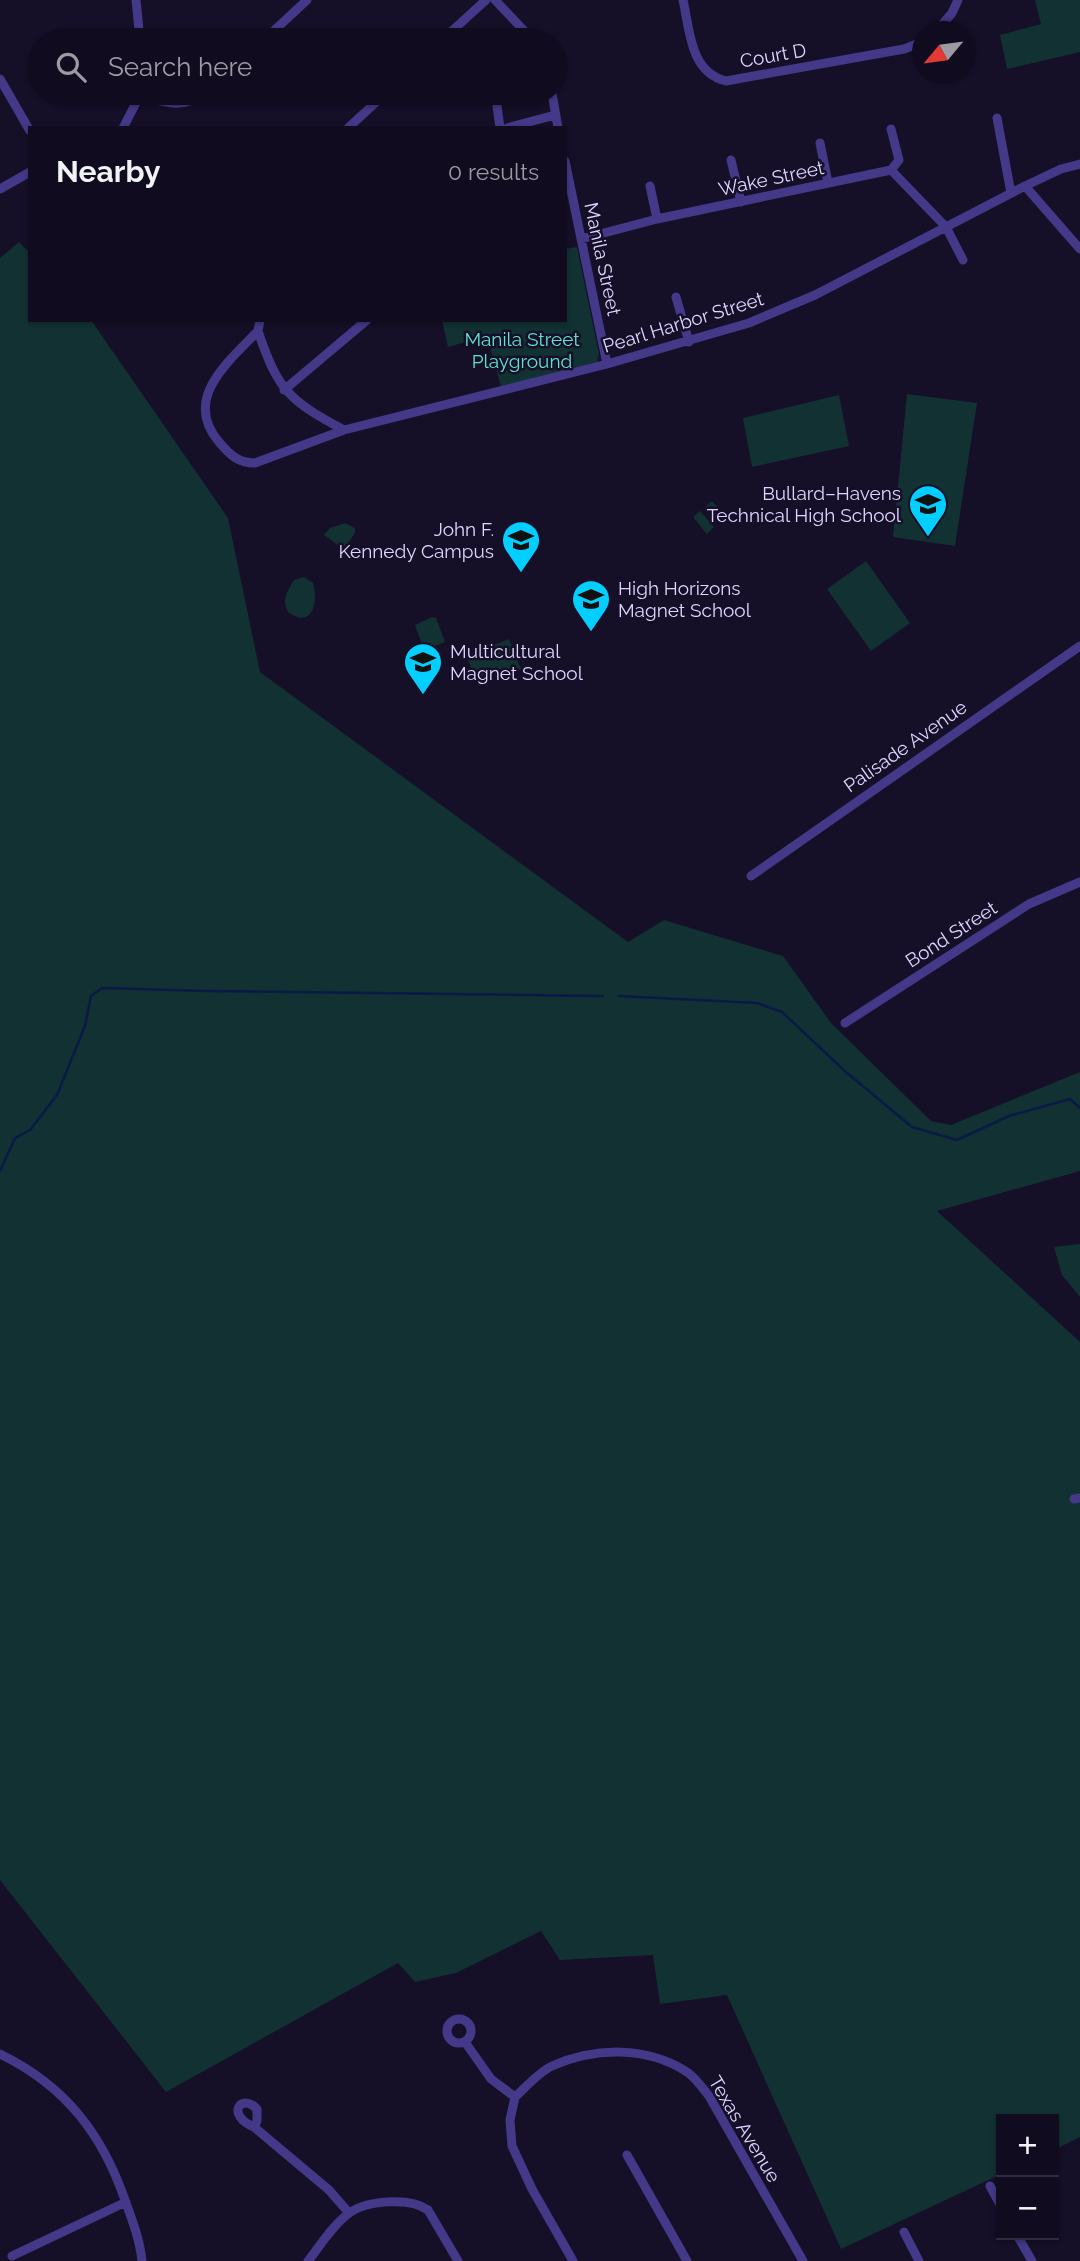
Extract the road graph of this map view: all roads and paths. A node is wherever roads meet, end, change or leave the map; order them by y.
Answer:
1 (136, 0) edge
2 (307, 0) edge
3 (486, 0) edge
4 (495, 0) edge
5 (683, 0) edge
6 (958, 0) edge
7 (945, 21) edge
8 (139, 28) edge
9 (277, 28) edge
10 (455, 28) edge
11 (522, 28) edge
12 (912, 46) edge
13 (0, 79) edge
14 (135, 105) edge
15 (373, 105) edge
16 (554, 105) edge
17 (497, 106) dead end
18 (555, 115) junction
19 (996, 118) dead end
20 (124, 126) edge
21 (350, 126) edge
22 (500, 126) edge
23 (514, 126) edge
24 (558, 126) edge
25 (28, 128) edge
26 (891, 129) dead end
27 (820, 143) dead end
28 (731, 160) dead end
29 (1080, 164) edge
30 (891, 170) junction
31 (28, 173) edge
32 (828, 183) junction
33 (650, 186) dead end
34 (1025, 186) junction
35 (0, 188) edge
36 (568, 188) edge
37 (1011, 193) junction
38 (741, 202) junction
39 (657, 219) junction
40 (946, 227) junction
41 (581, 239) junction
42 (1080, 249) edge
43 (963, 260) dead end
44 (676, 297) dead end
45 (260, 322) edge
46 (365, 322) edge
47 (258, 331) junction
48 (689, 342) junction
49 (607, 364) junction
50 (284, 390) junction
51 (344, 430) junction
52 (1080, 646) edge
53 (751, 876) dead end
54 (1080, 882) edge
55 (845, 1023) dead end
56 (465, 2042) dead end
57 (0, 2054) edge
58 (515, 2096) junction
59 (254, 2127) dead end
60 (627, 2155) dead end
61 (990, 2186) dead end
62 (996, 2197) edge
63 (126, 2202) junction
64 (349, 2213) junction
65 (904, 2232) dead end
66 (1020, 2240) edge
67 (12, 2256) dead end
68 (142, 2261) edge
69 (308, 2261) edge
70 (458, 2261) edge
71 (573, 2261) edge
72 (687, 2261) edge
73 (803, 2261) edge
74 (919, 2261) edge
75 (1032, 2261) edge

1 - 8 street
2 - 9 street
3 - 10 street
4 - 11 street
5 - 12 street, Court D
6 - 7 street
13 - 25 street
14 - 20 street
15 - 21 street
16 - 18 street
17 - 22 street
18 - 23 street
18 - 24 street
19 - 37 street
26 - 30 street
27 - 32 street
28 - 38 street
29 - 34 street, Pearl Harbor Street
30 - 32 street, Wake Street
30 - 40 street
31 - 35 street
32 - 38 street, Wake Street
33 - 39 street
34 - 37 street, Pearl Harbor Street
34 - 42 street
36 - 41 street, Manila Street
37 - 40 street, Pearl Harbor Street
38 - 39 street, Wake Street
39 - 41 street, Wake Street
40 - 43 street
40 - 48 street, Pearl Harbor Street
41 - 49 street, Manila Street
44 - 48 street
45 - 47 street
46 - 50 street
47 - 50 street
47 - 51 street, Pearl Harbor Street
48 - 49 street, Pearl Harbor Street
49 - 51 street, Pearl Harbor Street
50 - 51 street
52 - 53 street, Palisade Avenue
54 - 55 street, Bond Street
56 - 58 street
57 - 63 street
58 - 71 street
58 - 73 street, Texas Avenue
59 - 64 street
60 - 72 street
61 - 62 street
63 - 67 street
63 - 68 street
64 - 69 street
64 - 70 street
65 - 74 street
66 - 75 street

